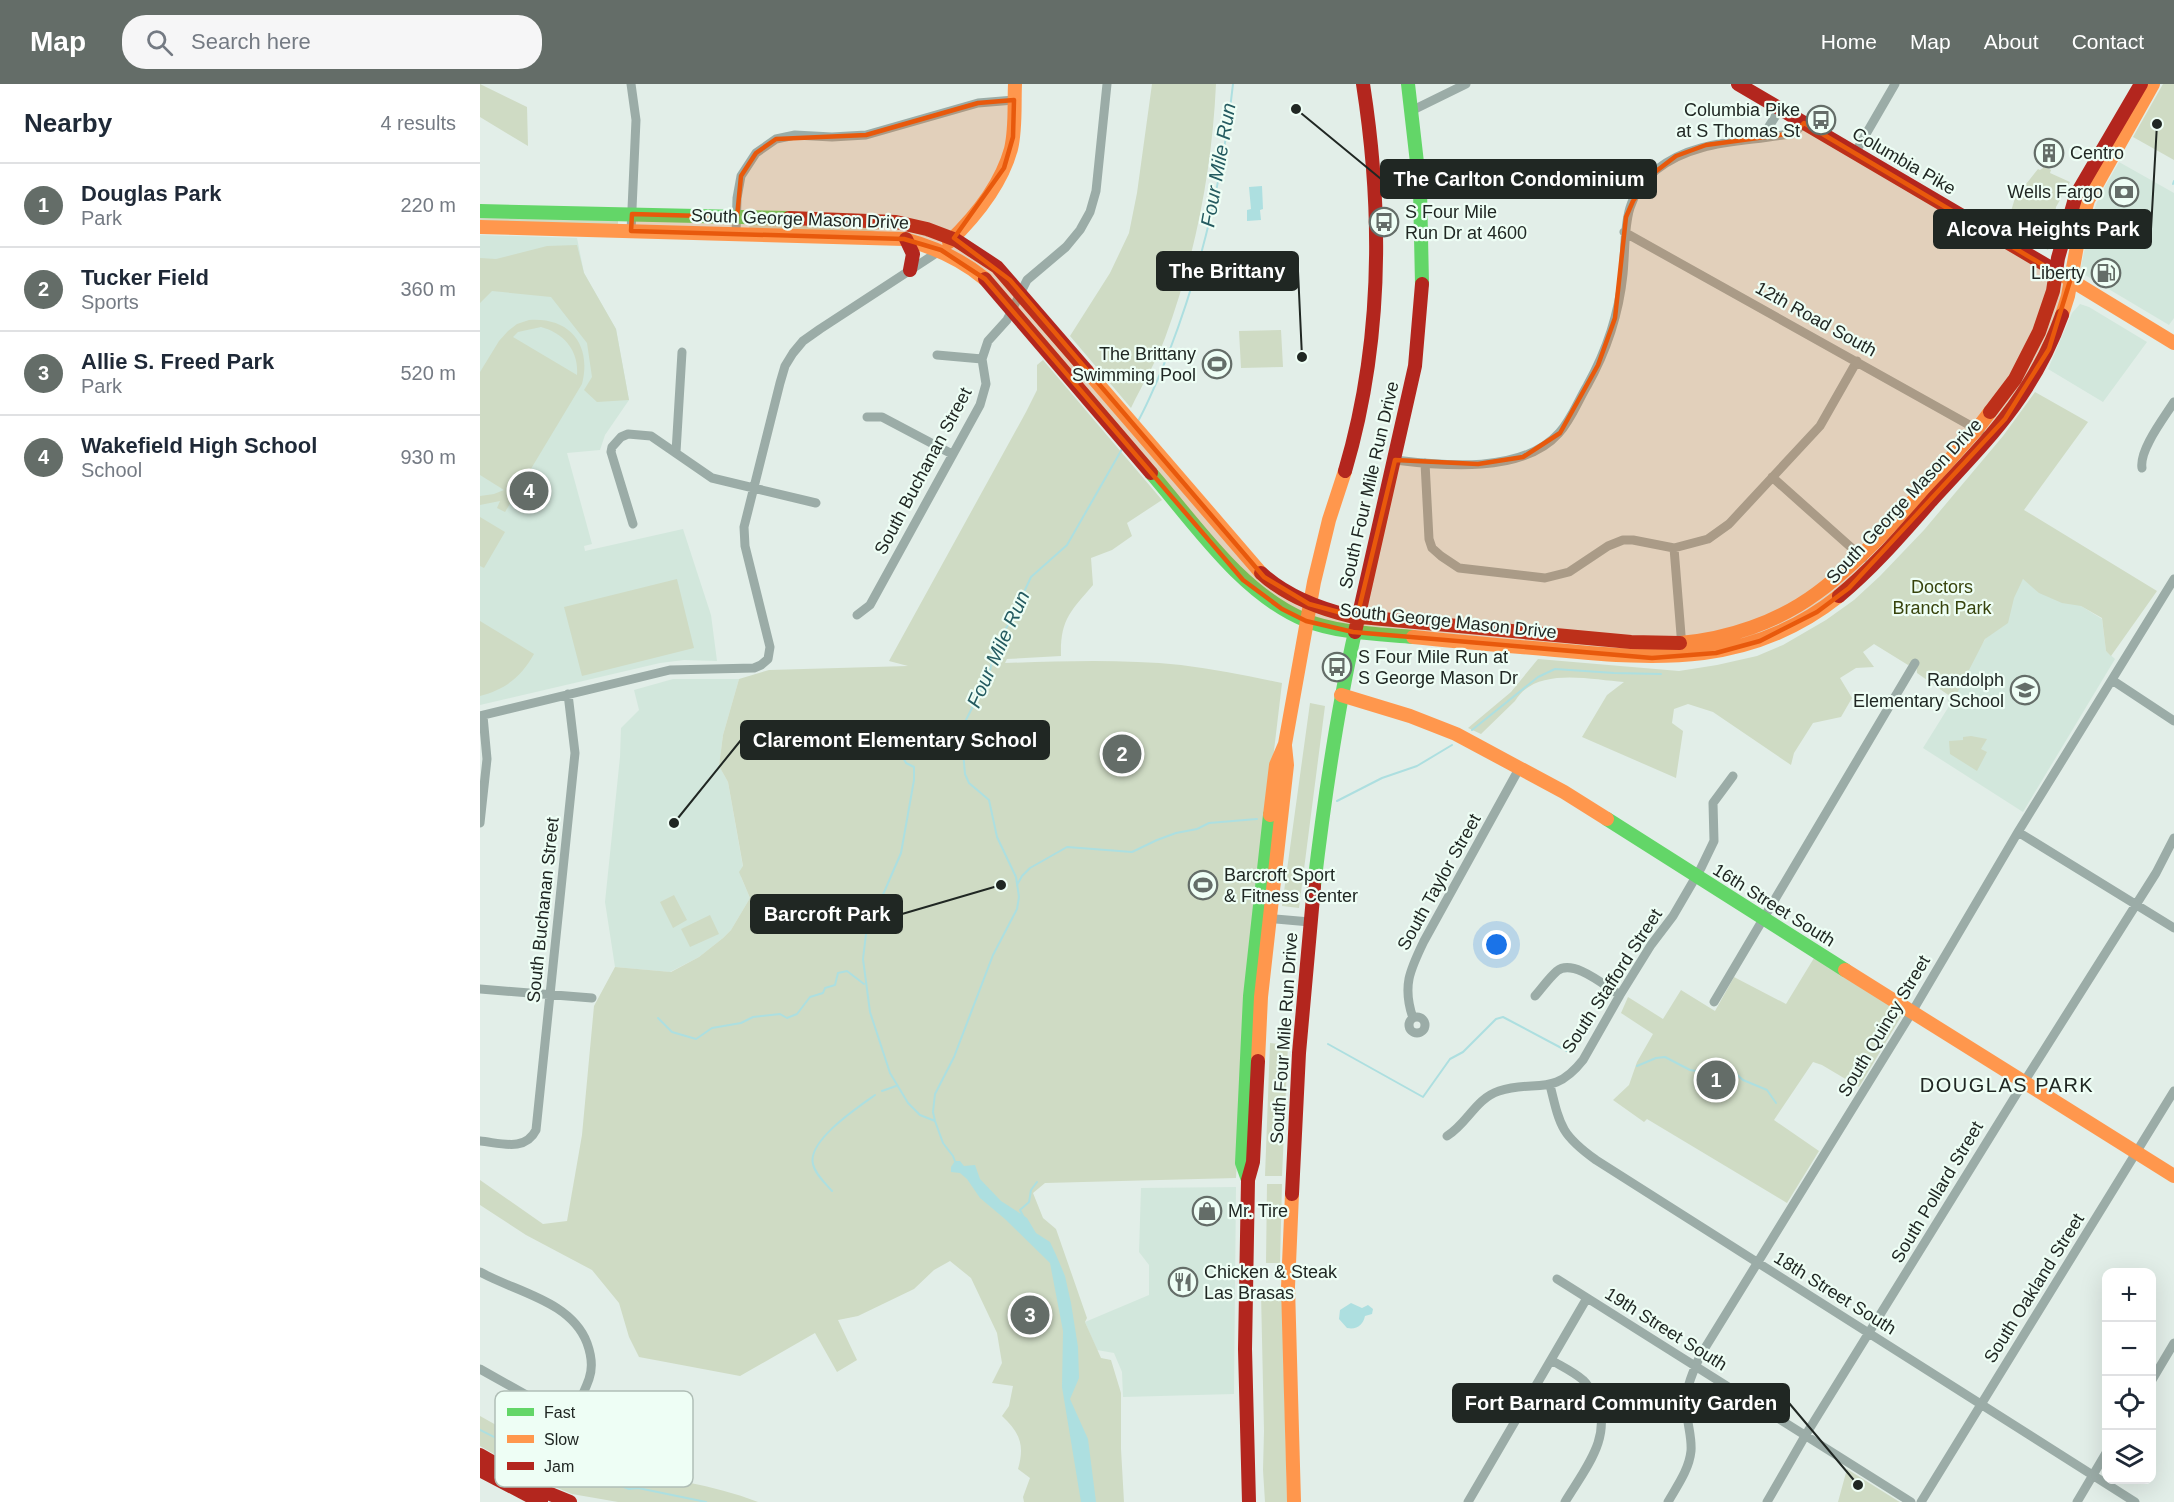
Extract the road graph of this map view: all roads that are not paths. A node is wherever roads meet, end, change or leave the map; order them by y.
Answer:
1 (631, 84) edge
2 (1015, 84) edge
3 (1107, 84) edge
4 (1356, 84) edge
5 (1363, 84) edge
6 (1408, 84) edge
7 (1466, 84) edge
8 (1738, 84) edge
9 (1895, 84) edge
10 (2141, 84) edge
11 (2152, 84) edge
12 (1014, 100) junction
13 (1780, 109) junction
14 (1413, 110) junction
15 (1804, 123) junction
16 (1753, 138) junction
17 (1856, 153) junction
18 (480, 211) edge
19 (632, 214) junction
20 (737, 217) junction
21 (480, 227) edge
22 (631, 231) junction
23 (1624, 232) junction
24 (736, 234) junction
25 (954, 238) junction
26 (906, 240) junction
27 (941, 250) junction
28 (910, 270) junction
29 (2056, 271) junction
30 (2070, 281) junction
31 (1020, 292) junction
32 (1012, 308) junction
33 (2172, 339) edge
34 (682, 352) dead end
35 (937, 355) dead end
36 (982, 359) junction
37 (1857, 362) junction
38 (2174, 402) edge
39 (867, 417) dead end
40 (1977, 429) junction
41 (1990, 437) junction
42 (676, 452) junction
43 (952, 454) junction
44 (1395, 460) junction
45 (1425, 464) junction
46 (2142, 468) dead end
47 (1772, 477) junction
48 (753, 487) junction
49 (816, 503) dead end
50 (1330, 519) junction
51 (633, 524) dead end
52 (1674, 548) junction
53 (1861, 556) junction
54 (1871, 567) junction
55 (2174, 579) edge
56 (2170, 596) edge
57 (1310, 604) junction
58 (857, 615) dead end
59 (1357, 617) junction
60 (1306, 621) junction
61 (1353, 632) junction
62 (1535, 633) junction
63 (1682, 643) junction
64 (1533, 648) junction
65 (1684, 657) junction
66 (1915, 663) dead end
67 (2112, 680) junction
68 (568, 694) junction
69 (1341, 694) junction
70 (481, 716) edge
71 (2174, 720) edge
72 (1520, 767) junction
73 (1733, 776) dead end
74 (480, 823) edge
75 (2018, 832) junction
76 (2174, 838) edge
77 (1696, 877) junction
78 (2137, 904) junction
79 (1263, 918) junction
80 (1764, 918) junction
81 (1310, 922) junction
82 (2174, 928) edge
83 (480, 989) edge
84 (550, 995) junction
85 (1620, 995) junction
86 (1535, 996) dead end
87 (592, 998) dead end
88 (1714, 1002) dead end
89 (1912, 1012) junction
90 (1413, 1018) dead end
91 (2024, 1082) junction
92 (1550, 1085) junction
93 (2174, 1091) edge
94 (1447, 1136) dead end
95 (480, 1141) edge
96 (2137, 1153) junction
97 (2174, 1176) edge
98 (1758, 1264) junction
99 (480, 1272) edge
100 (1557, 1279) dead end
101 (1587, 1298) junction
102 (1869, 1335) junction
103 (2174, 1343) edge
104 (1551, 1360) junction
105 (1695, 1366) junction
106 (480, 1369) edge
107 (2153, 1376) edge
108 (519, 1391) edge
109 (583, 1391) edge
110 (1982, 1405) junction
111 (1806, 1436) junction
112 (480, 1455) edge
113 (2102, 1460) edge
114 (495, 1464) edge
115 (480, 1470) edge
116 (2093, 1475) junction
117 (495, 1478) edge
118 (512, 1487) edge
119 (536, 1487) edge
120 (541, 1502) edge
121 (570, 1502) edge
122 (1249, 1502) edge
123 (1294, 1502) edge
124 (1468, 1502) edge
125 (1565, 1502) edge
126 (1668, 1502) edge
127 (1767, 1502) edge
128 (1911, 1502) edge
129 (1921, 1502) edge
130 (2077, 1502) edge
131 (2135, 1502) edge

1 - 19 street
2 - 12 main road
3 - 31 street
4 - 50 main road, South Four Mile Run Drive
5 - 50 main road, South Four Mile Run Drive
6 - 14 main road, South Four Mile Run Drive
7 - 14 street
8 - 13 main road, Columbia Pike
9 - 17 street
10 - 29 main road, South George Mason Drive
11 - 30 main road, South George Mason Drive
12 - 20 street
12 - 25 main road
13 - 15 main road, Columbia Pike
13 - 16 street
14 - 44 main road, South Four Mile Run Drive
15 - 16 street
15 - 17 main road, Columbia Pike
16 - 23 street
17 - 29 main road, Columbia Pike
18 - 19 main road, South George Mason Drive
19 - 20 main road, South George Mason Drive
19 - 22 street
20 - 24 street
20 - 25 main road, South George Mason Drive
21 - 22 main road, South George Mason Drive
22 - 24 main road, South George Mason Drive
23 - 37 street, 12th Road South
23 - 45 street
24 - 26 main road, South George Mason Drive
25 - 27 main road
25 - 31 main road, South George Mason Drive
26 - 27 main road, South George Mason Drive
26 - 28 main road
27 - 28 street
27 - 32 main road, South George Mason Drive
28 - 48 street
29 - 30 main road, Columbia Pike
29 - 40 main road, South George Mason Drive
30 - 33 main road, Columbia Pike
30 - 41 main road, South George Mason Drive
31 - 32 street
31 - 57 main road, South George Mason Drive
32 - 36 street
32 - 60 main road, South George Mason Drive
34 - 42 street
35 - 36 street
36 - 43 street, South Buchanan Street
37 - 40 street, 12th Road South
37 - 47 street
38 - 46 street
39 - 43 street
40 - 41 street, 12th Road South
40 - 53 main road, South George Mason Drive
41 - 54 main road, South George Mason Drive
42 - 48 street
42 - 51 street
43 - 58 street, South Buchanan Street
44 - 45 street
44 - 59 main road, South Four Mile Run Drive
45 - 52 street
47 - 52 street
47 - 53 street
48 - 49 street
48 - 68 street
50 - 57 main road, South Four Mile Run Drive
52 - 63 street
53 - 54 street
53 - 63 main road, South George Mason Drive
54 - 65 main road, South George Mason Drive
55 - 56 street, South Quincy Street
56 - 67 street, South Quincy Street
57 - 59 main road, South George Mason Drive
57 - 60 main road, South Four Mile Run Drive
59 - 61 main road, South Four Mile Run Drive
59 - 62 main road, South George Mason Drive
60 - 61 main road, South George Mason Drive
60 - 79 main road, South Four Mile Run Drive
61 - 64 main road, South George Mason Drive
61 - 69 main road, South Four Mile Run Drive
62 - 63 main road, South George Mason Drive
62 - 64 main road
63 - 65 street
64 - 65 main road, South George Mason Drive
66 - 80 street
67 - 71 street
67 - 75 street, South Quincy Street
68 - 70 street
68 - 84 street, South Buchanan Street
69 - 72 main road, 16th Street South
69 - 81 main road, South Four Mile Run Drive
70 - 74 street
72 - 77 main road, 16th Street South
72 - 90 street, South Taylor Street
73 - 77 street, South Stafford Street
75 - 78 street
75 - 89 street, South Quincy Street
76 - 78 street, South Pollard Street
77 - 80 main road, 16th Street South
77 - 85 street, South Stafford Street
78 - 82 street
78 - 91 street, South Pollard Street
79 - 81 street
79 - 122 main road, South Four Mile Run Drive
80 - 88 street
80 - 89 main road, 16th Street South
81 - 123 main road, South Four Mile Run Drive
83 - 84 street
84 - 87 street
84 - 95 street, South Buchanan Street
85 - 86 street
85 - 92 street, South Stafford Street
89 - 91 main road, 16th Street South
89 - 98 street, South Quincy Street
91 - 96 main road, 16th Street South
91 - 102 street, South Pollard Street
92 - 94 street
92 - 98 street, 18th Street South
93 - 96 street, South Oakland Street
96 - 97 main road, 16th Street South
96 - 110 street, South Oakland Street
98 - 102 street, 18th Street South
98 - 105 street, South Quincy Street
99 - 109 street
100 - 101 street, 19th Street South
101 - 104 street
101 - 105 street, 19th Street South
102 - 110 street, 18th Street South
102 - 111 street, South Pollard Street
103 - 107 street
104 - 124 street
104 - 125 street
105 - 111 street, 19th Street South
105 - 126 street, South Quincy Street
106 - 108 street
110 - 116 street, 18th Street South
110 - 129 street, South Oakland Street
111 - 127 street, South Pollard Street
111 - 128 street, 19th Street South
112 - 114 main road
113 - 116 street
115 - 117 main road
116 - 130 street
116 - 131 street, 18th Street South
118 - 120 main road
119 - 121 main road

